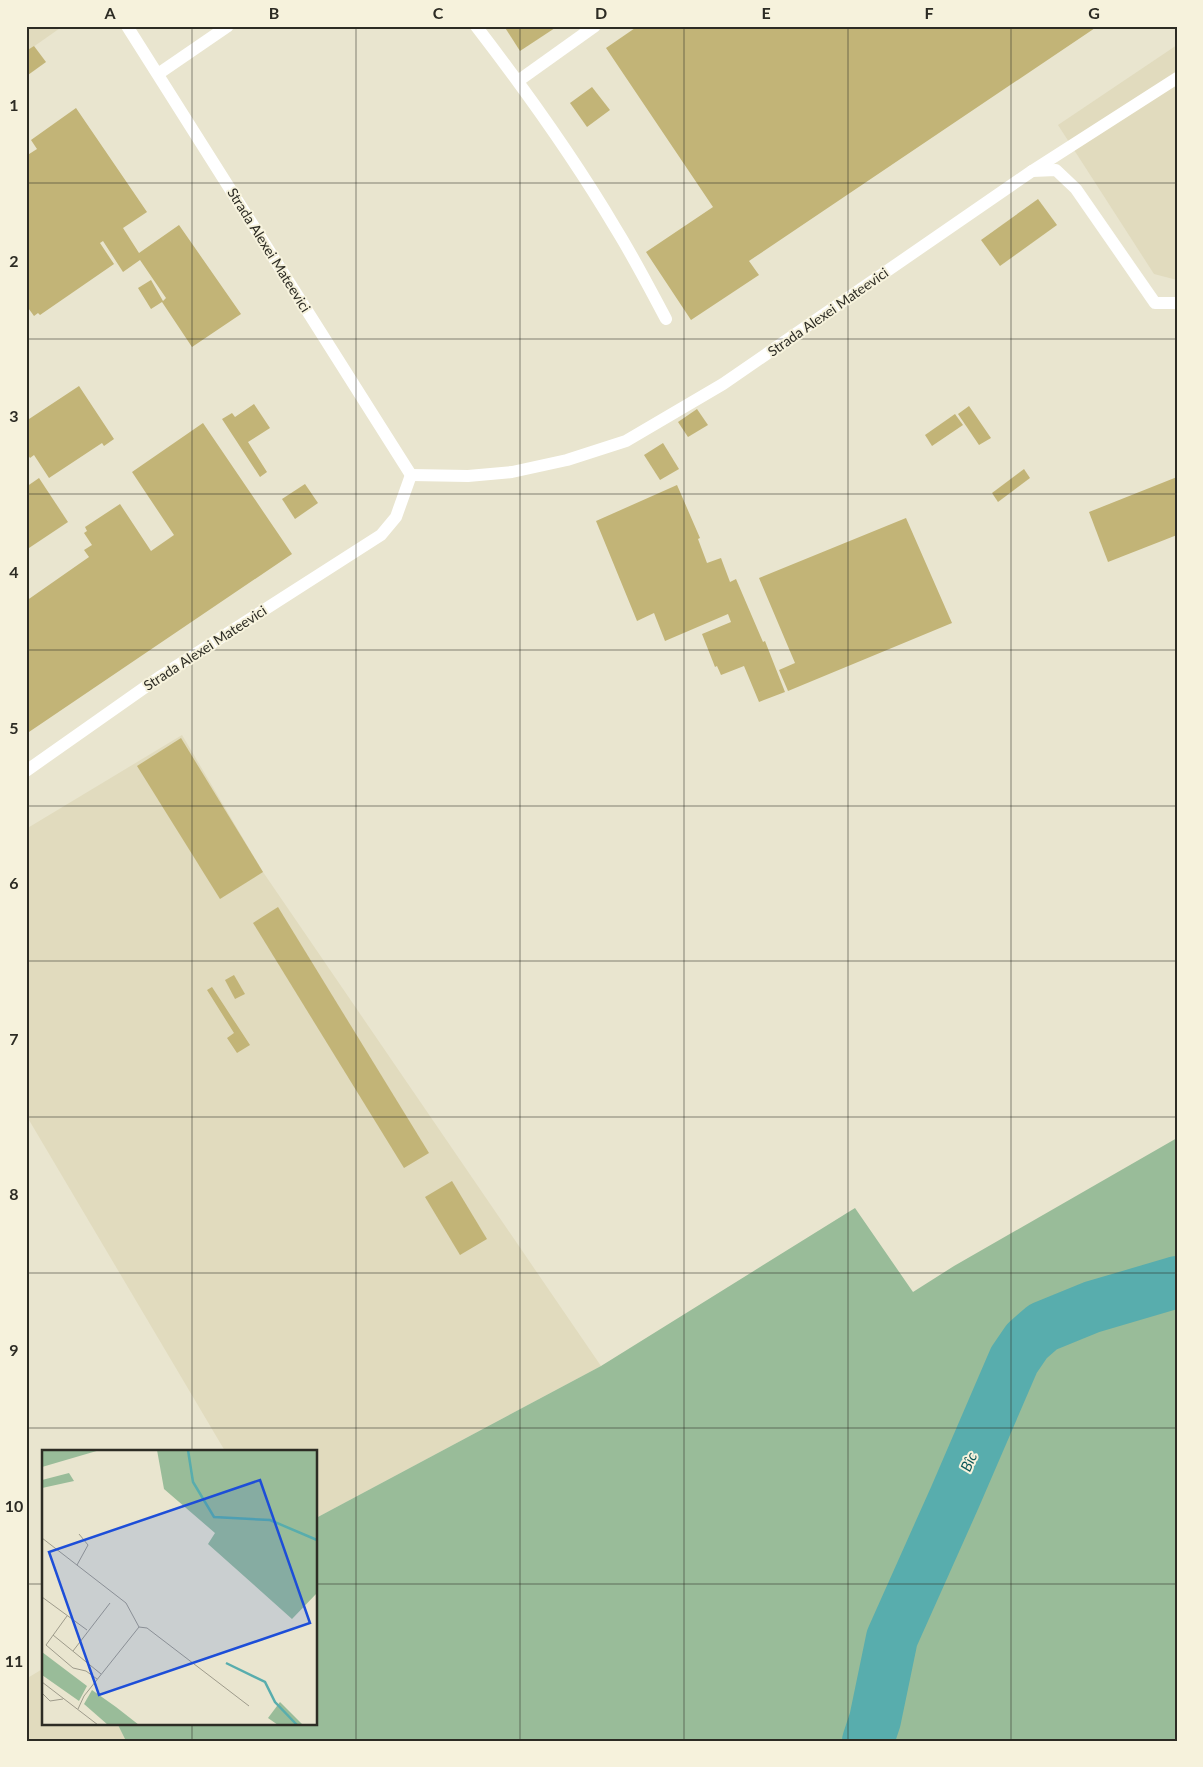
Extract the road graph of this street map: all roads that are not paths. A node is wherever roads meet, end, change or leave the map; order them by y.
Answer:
1 (127, 26) edge
2 (228, 26) edge
3 (476, 26) edge
4 (595, 26) edge
5 (158, 74) junction
6 (1177, 78) edge
7 (518, 81) junction
8 (1032, 171) junction
9 (1177, 303) edge
10 (666, 319) dead end
11 (411, 475) junction
12 (26, 771) edge

1 - 5 lane, Strada Alexei Mateevici
2 - 5 lane
3 - 7 lane
4 - 7 lane
5 - 11 lane, Strada Alexei Mateevici
6 - 8 lane, Strada Alexei Mateevici
7 - 10 lane
8 - 9 lane
8 - 11 lane, Strada Alexei Mateevici
11 - 12 lane, Strada Alexei Mateevici

